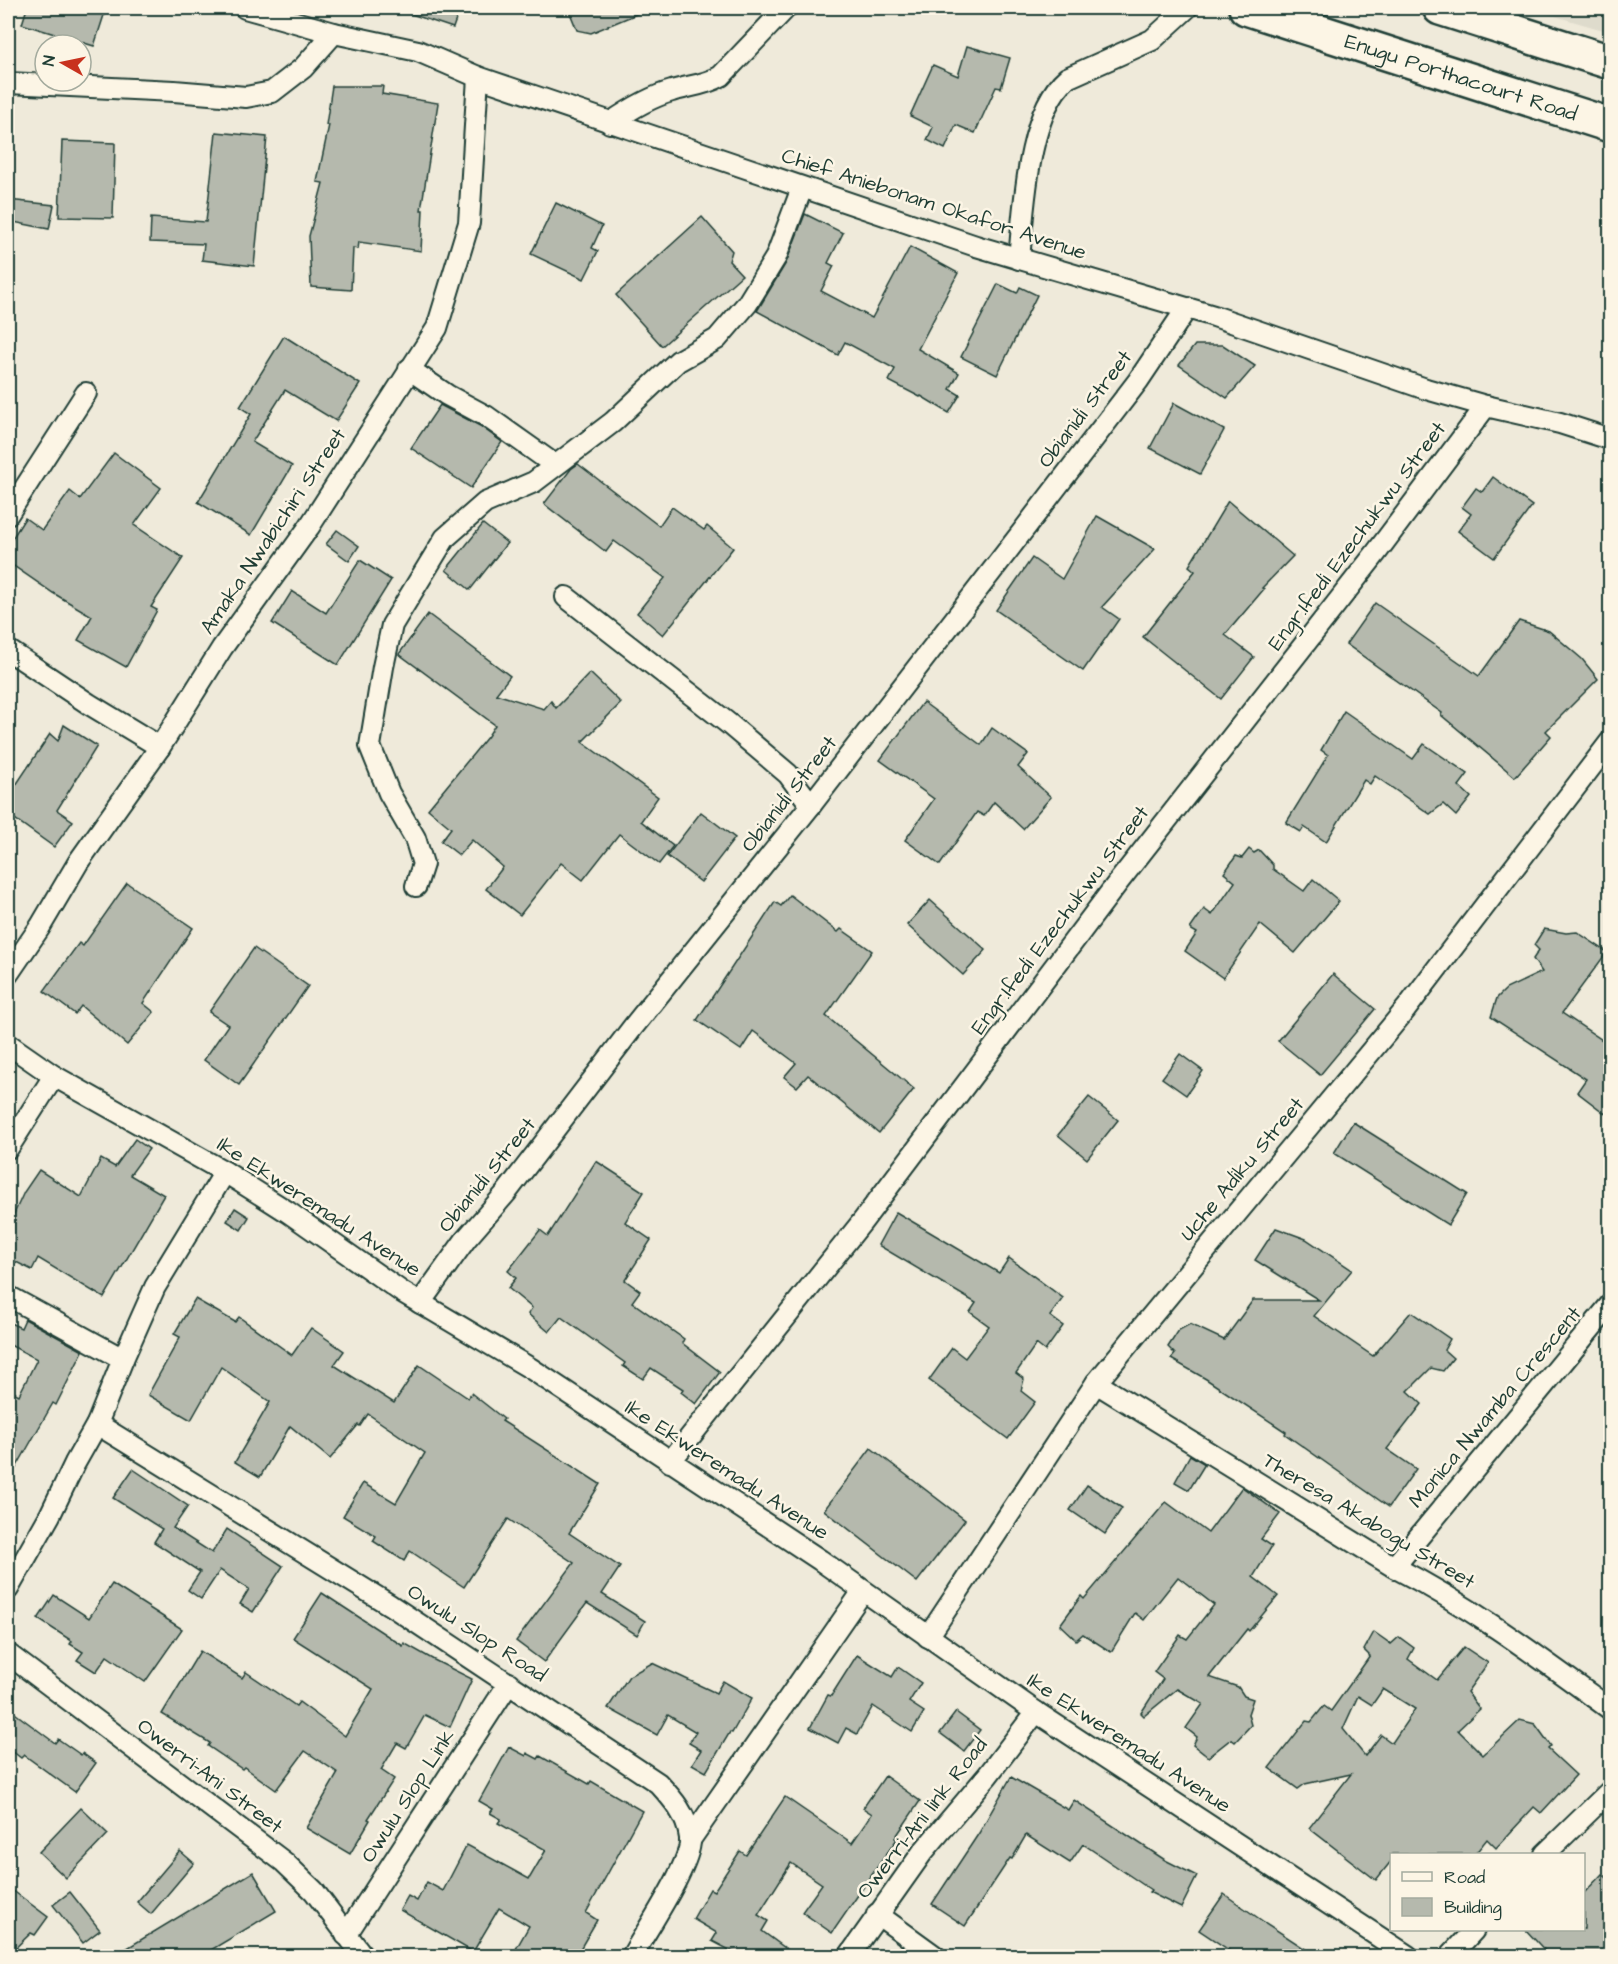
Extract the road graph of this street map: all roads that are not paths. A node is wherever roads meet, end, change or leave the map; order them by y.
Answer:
1 (245, 8) edge
2 (786, 8) edge
3 (1187, 8) edge
4 (1246, 8) edge
5 (1440, 8) edge
6 (334, 33) junction
7 (1611, 62) edge
8 (478, 77) junction
9 (8, 83) edge
10 (610, 123) junction
11 (1611, 125) edge
12 (802, 188) junction
13 (1019, 259) junction
14 (1187, 308) junction
15 (409, 369) junction
16 (86, 393) dead end
17 (1486, 406) junction
18 (1611, 439) edge
19 (555, 465) junction
20 (8, 514) edge
21 (566, 597) dead end
22 (8, 650) edge
23 (1610, 745) edge
24 (160, 747) junction
25 (811, 805) junction
26 (416, 886) dead end
27 (8, 974) edge
28 (8, 1044) edge
29 (54, 1077) junction
30 (8, 1148) edge
31 (225, 1172) junction
32 (8, 1296) edge
33 (420, 1302) junction
34 (1611, 1305) edge
35 (123, 1359) junction
36 (1096, 1383) junction
37 (97, 1424) junction
38 (670, 1462) junction
39 (1394, 1567) junction
40 (8, 1589) edge
41 (863, 1591) junction
42 (928, 1637) junction
43 (8, 1654) edge
44 (509, 1683) junction
45 (1611, 1709) edge
46 (1036, 1712) junction
47 (1611, 1791) edge
48 (690, 1840) junction
49 (1546, 1853) edge
50 (877, 1914) junction
51 (1472, 1931) edge
52 (346, 1935) junction
53 (363, 1956) edge
54 (632, 1956) edge
55 (849, 1956) edge
56 (935, 1956) edge
57 (1408, 1956) edge
58 (1450, 1956) edge

1 - 6 street, Chief Aniebonam Okafor Avenue
2 - 10 street
3 - 13 street
4 - 11 highway, Enugu Porthacourt Road
5 - 7 highway
6 - 8 street, Chief Aniebonam Okafor Avenue
6 - 9 street
8 - 10 street, Chief Aniebonam Okafor Avenue
8 - 15 street, Amaka Nwabichiri Street
10 - 12 street, Chief Aniebonam Okafor Avenue
12 - 13 street, Chief Aniebonam Okafor Avenue
12 - 19 street
13 - 14 street, Chief Aniebonam Okafor Avenue
14 - 17 street, Chief Aniebonam Okafor Avenue
14 - 25 street, Obianidi Street
15 - 19 street
15 - 24 street, Amaka Nwabichiri Street
16 - 20 street
17 - 18 street, Chief Aniebonam Okafor Avenue
17 - 38 street, Engr.Ifedi Ezechukwu Street
19 - 26 street
21 - 25 street
22 - 24 street
23 - 36 street, Uche Adiku Street
24 - 27 street, Amaka Nwabichiri Street
25 - 33 street, Obianidi Street
28 - 29 street, Ike Ekweremadu Avenue
29 - 30 street
29 - 31 street, Ike Ekweremadu Avenue
31 - 33 street, Ike Ekweremadu Avenue
31 - 35 street
32 - 35 street
33 - 38 street, Ike Ekweremadu Avenue
34 - 39 street, Monica Nwamba Crescent
35 - 37 street
36 - 39 street, Theresa Akabogu Street
36 - 42 street, Uche Adiku Street
37 - 40 street
37 - 44 street, Owulu Slop Road
38 - 41 street, Ike Ekweremadu Avenue
39 - 45 street, Theresa Akabogu Street
41 - 42 street, Ike Ekweremadu Avenue
41 - 48 street
42 - 46 street, Ike Ekweremadu Avenue
43 - 52 street, Owerri-Ani Street
44 - 48 street, Owulu Slop Road
44 - 52 street, Owulu Slop Link
46 - 50 street, Owerri-Ani link Road
46 - 57 street, Ike Ekweremadu Avenue
47 - 49 street
48 - 54 street
50 - 55 street, Owerri-Ani link Road
50 - 56 street
51 - 58 street
52 - 53 street, Owerri-Ani Street

